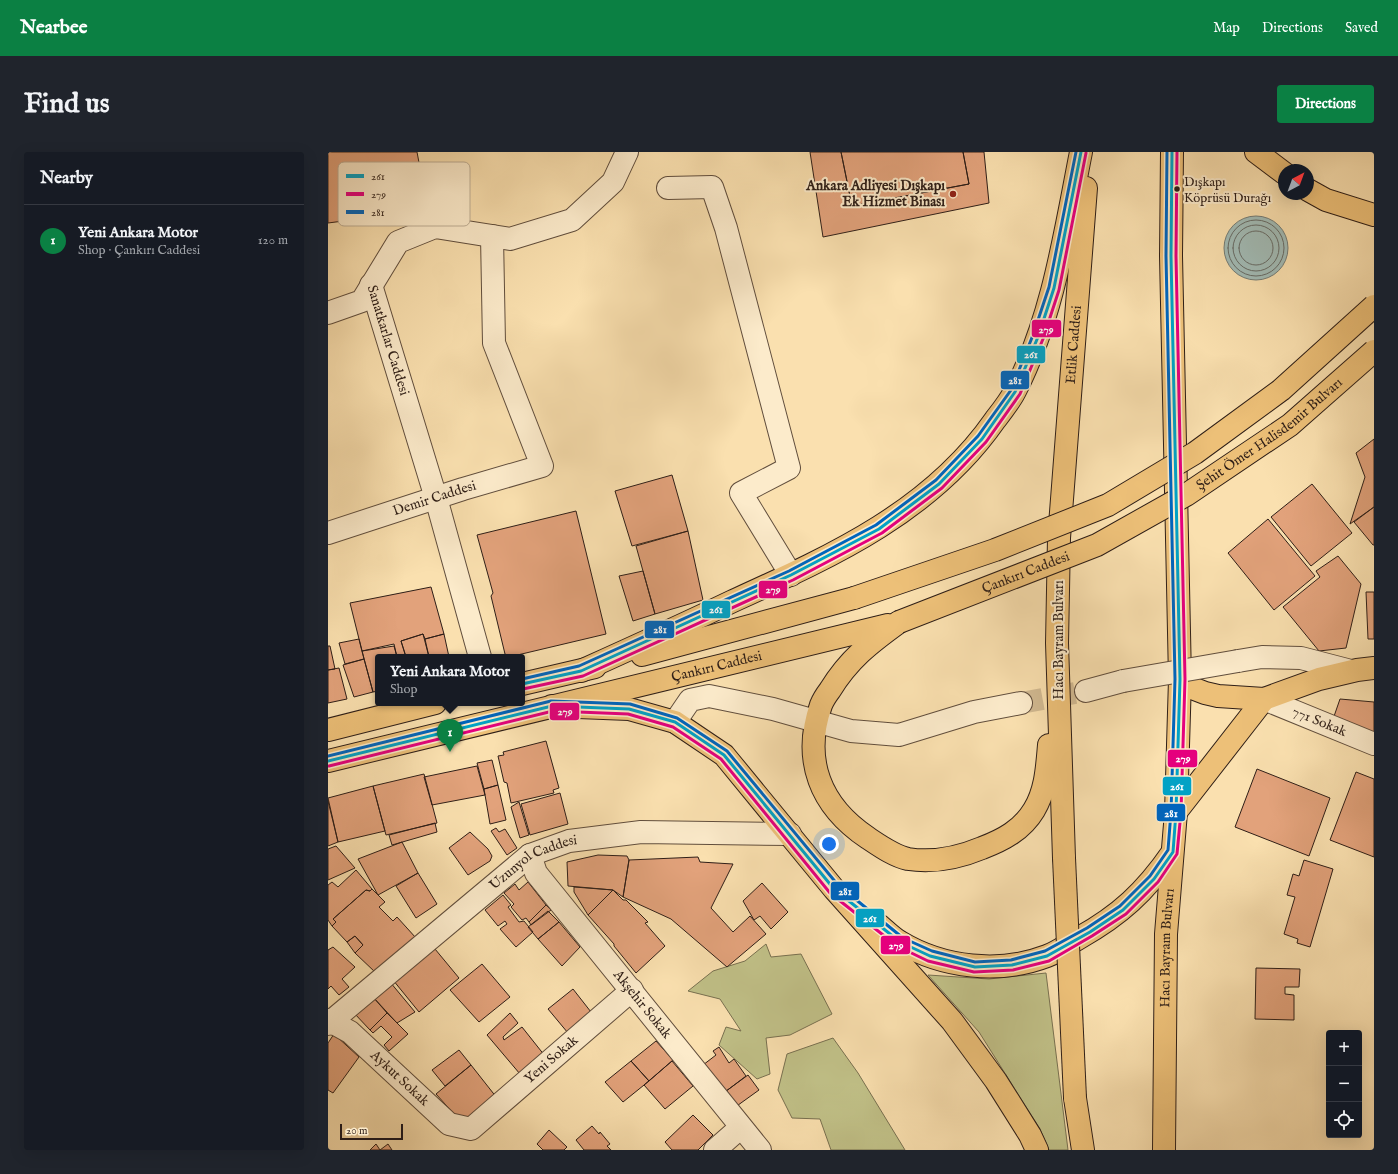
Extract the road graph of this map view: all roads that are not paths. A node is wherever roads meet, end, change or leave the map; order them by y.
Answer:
1 (627, 152) edge
2 (1081, 152) edge
3 (1089, 152) edge
4 (1172, 152) edge
5 (1256, 152) edge
6 (1278, 168) edge
7 (668, 188) dead end
8 (1314, 193) edge
9 (1374, 215) edge
10 (492, 236) junction
11 (371, 285) junction
12 (1374, 306) edge
13 (328, 314) edge
14 (1374, 351) edge
15 (436, 498) junction
16 (328, 533) edge
17 (1059, 538) joint
18 (1097, 545) joint
19 (791, 575) junction
20 (898, 622) junction
21 (1057, 643) junction
22 (479, 654) edge
23 (1374, 668) edge
24 (581, 671) junction
25 (1351, 671) junction
26 (1180, 679) junction
27 (525, 683) edge
28 (1086, 691) tunnel mouth
29 (1264, 699) junction
30 (1022, 703) tunnel mouth
31 (422, 706) edge
32 (552, 706) junction
33 (817, 721) junction
34 (675, 722) junction
35 (328, 730) edge
36 (1374, 744) edge
37 (328, 761) edge
38 (1176, 812) junction
39 (790, 834) junction
40 (1173, 852) junction
41 (530, 855) junction
42 (834, 890) junction
43 (632, 990) junction
44 (329, 1022) edge
45 (740, 1128) junction
46 (471, 1129) joint
47 (715, 1150) edge
48 (760, 1150) edge
49 (1037, 1150) edge
50 (1083, 1150) edge
51 (1164, 1150) edge

1 - 10 street, Sanatkarlar Caddesi
2 - 19 main road
3 - 17 main road, Etlik Caddesi
4 - 26 main road, Hacı Bayram Bulvarı
5 - 6 main road
7 - 19 street
8 - 9 main road
10 - 11 street, Sanatkarlar Caddesi
10 - 15 street, Demir Caddesi
11 - 13 street
11 - 15 street, Sanatkarlar Caddesi
12 - 24 main road, Şehit Ömer Halisdemir Bulvarı, bridge
14 - 18 main road, Şehit Ömer Halisdemir Bulvarı, bridge
15 - 16 street, Demir Caddesi
15 - 22 street, Sanatkarlar Caddesi
17 - 21 main road, Hacı Bayram Bulvarı
18 - 20 main road, Çankırı Caddesi, bridge
19 - 24 main road
20 - 32 main road, Çankırı Caddesi
20 - 33 main road
21 - 33 main road
21 - 50 main road, Hacı Bayram Bulvarı, bridge
23 - 25 main road
24 - 27 main road
25 - 28 street, bridge
25 - 29 main road
26 - 29 main road
26 - 38 main road, Hacı Bayram Bulvarı
29 - 36 street, 771 Sokak
29 - 38 main road
30 - 33 street
31 - 35 main road
32 - 34 main road
32 - 37 main road, Çankırı Caddesi
33 - 34 street
34 - 39 main road
38 - 40 main road, Hacı Bayram Bulvarı
39 - 41 street, Uzunyol Caddesi
39 - 42 main road
40 - 42 main road
40 - 51 main road, Hacı Bayram Bulvarı
41 - 43 street, Akşehir Sokak
41 - 44 street, Uzunyol Caddesi
42 - 49 main road
43 - 45 street, Akşehir Sokak
43 - 46 street, Yeni Sokak
44 - 46 street, Aykut Sokak
45 - 47 street
45 - 48 street, Akşehir Sokak

